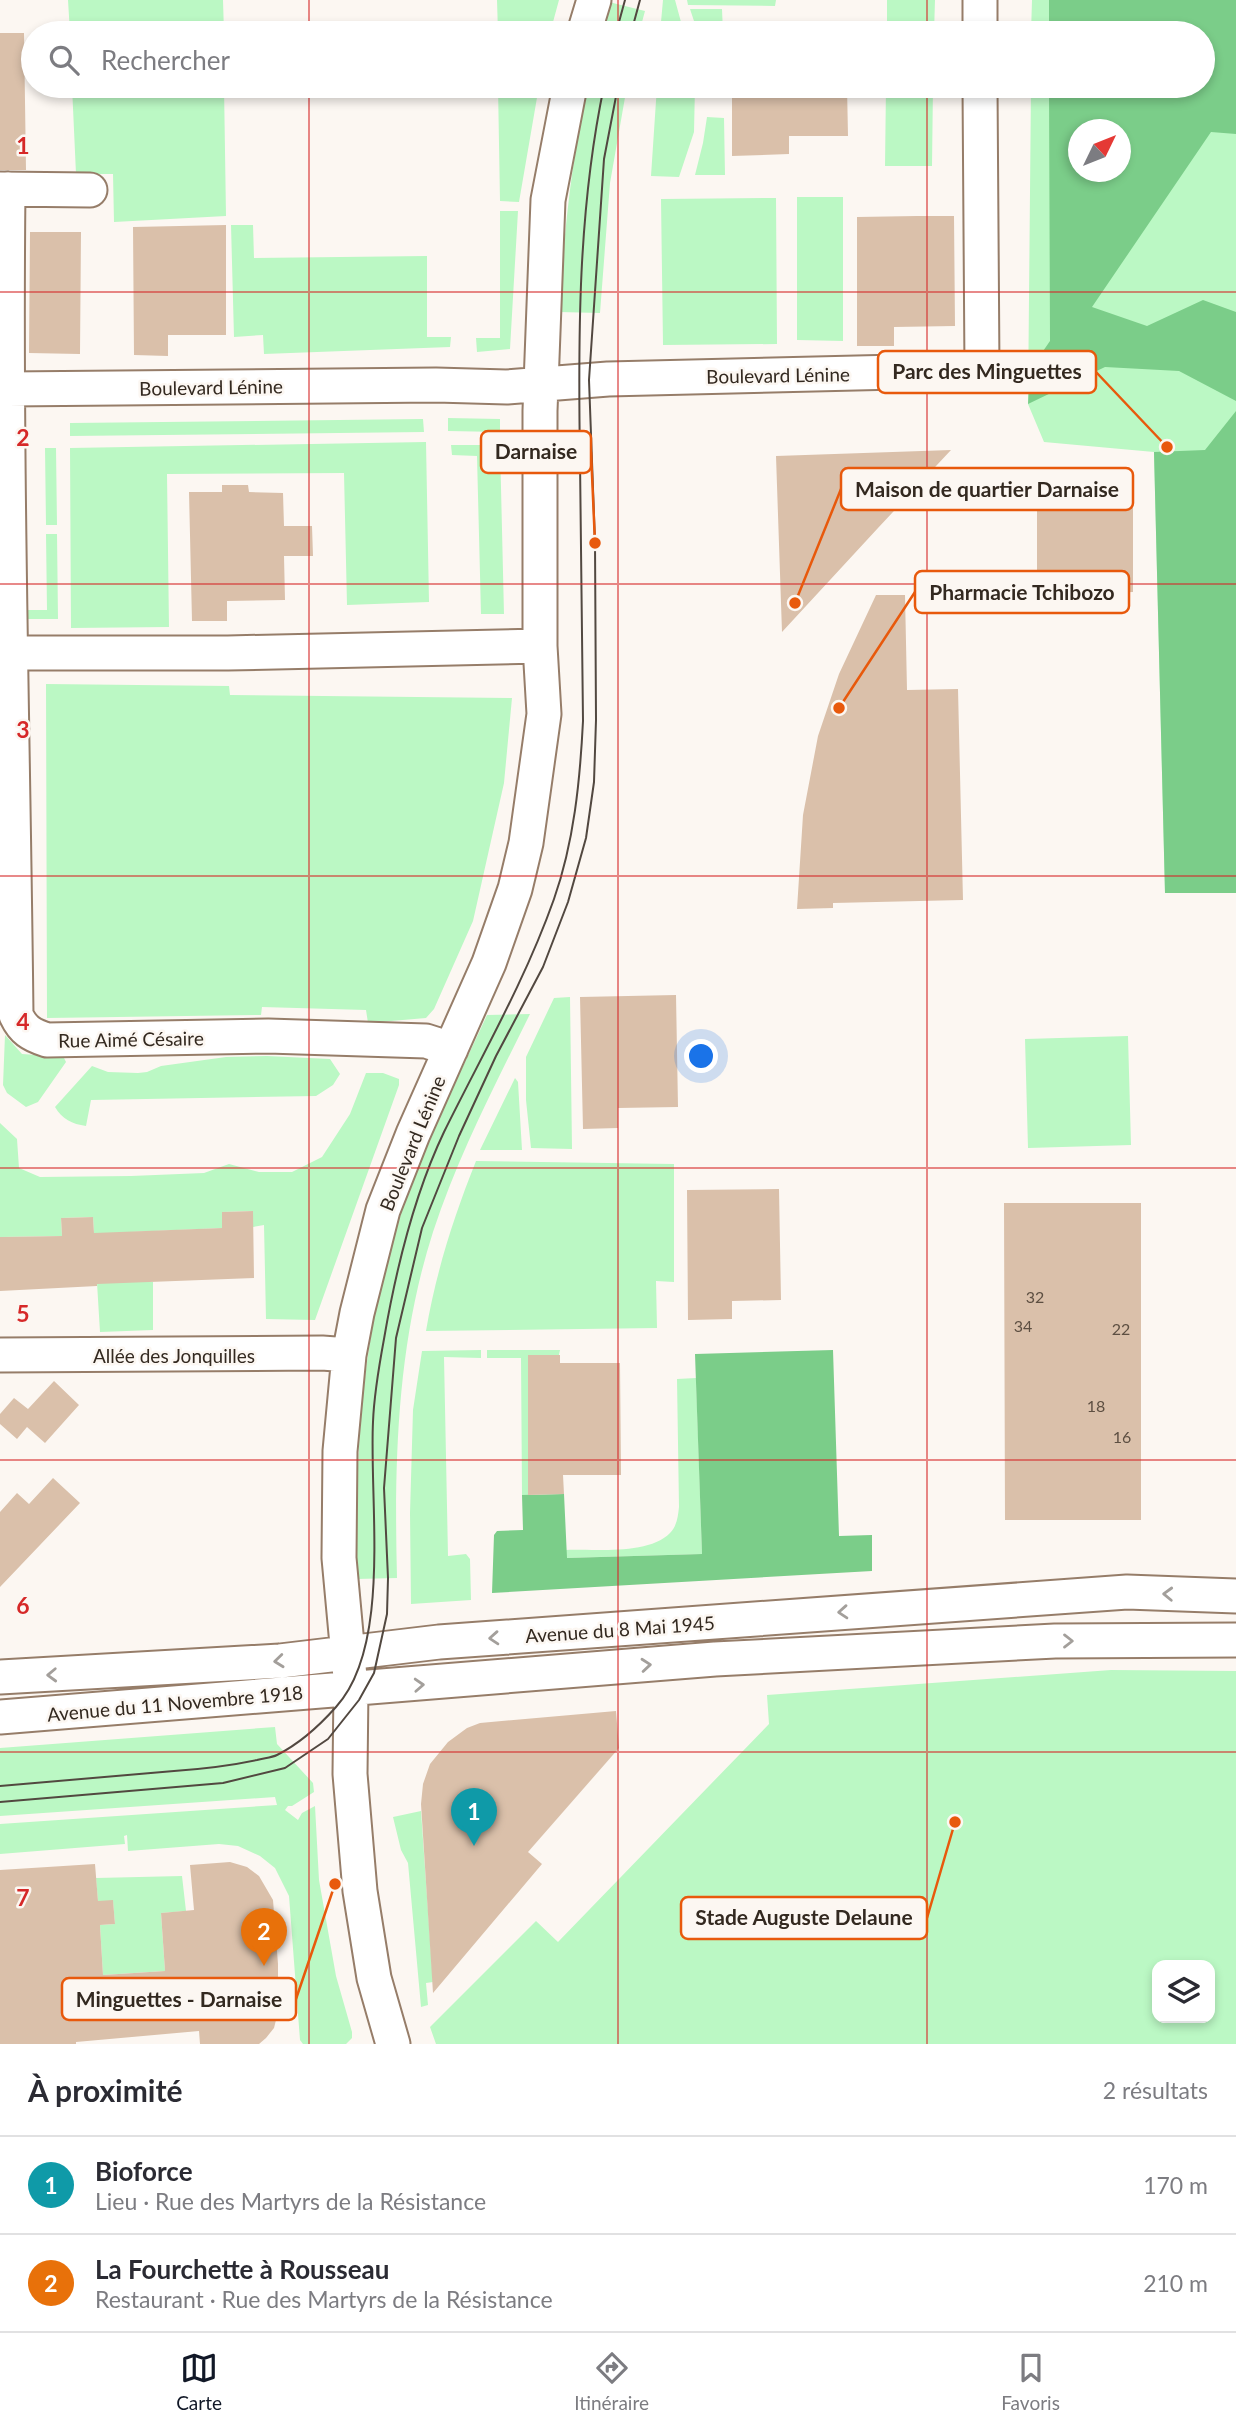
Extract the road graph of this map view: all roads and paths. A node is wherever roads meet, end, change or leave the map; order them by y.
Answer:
1 (594, 0) edge
2 (980, 0) edge
3 (588, 21) edge
4 (980, 21) edge
5 (568, 98) edge
6 (981, 98) edge
7 (4, 189) edge
8 (90, 190) dead end
9 (541, 383) junction
10 (8, 389) junction
11 (540, 646) junction
12 (10, 653) junction
13 (451, 1049) junction
14 (0, 1355) edge
15 (349, 1355) junction
16 (1236, 1596) edge
17 (915, 1615) junction
18 (1236, 1640) edge
19 (1032, 1642) junction
20 (347, 1652) junction
21 (769, 1657) junction
22 (0, 1677) edge
23 (351, 1688) junction
24 (0, 1717) edge
25 (393, 2044) edge

1 - 3 street
2 - 4 street
5 - 9 street, Boulevard Lénine
6 - 9 street, Boulevard Lénine
7 - 8 street, Rue Aimé Césaire
7 - 10 street, Rue Aimé Césaire
9 - 10 street, Boulevard Lénine
9 - 11 street, Boulevard Lénine
10 - 12 street, Rue Aimé Césaire
11 - 12 street
11 - 13 street, Boulevard Lénine
12 - 13 street, Rue Aimé Césaire
13 - 15 street, Boulevard Lénine
14 - 15 street, Allée des Jonquilles
15 - 20 street, Boulevard Lénine
16 -> 17 street, Avenue du 8 Mai 1945
17 - 19 street, Avenue du 8 Mai 1945
17 -> 20 street, Avenue du 8 Mai 1945
17 - 21 street, Avenue du 8 Mai 1945
19 -> 18 street, Avenue du 8 Mai 1945
19 - 21 street, Avenue du 8 Mai 1945
20 -> 22 street, Avenue du 11 Novembre 1918
20 - 23 street, Boulevard Lénine
23 -> 21 street, Avenue du 8 Mai 1945
23 - 24 street, Avenue du 11 Novembre 1918
23 - 25 street, Boulevard Lénine

